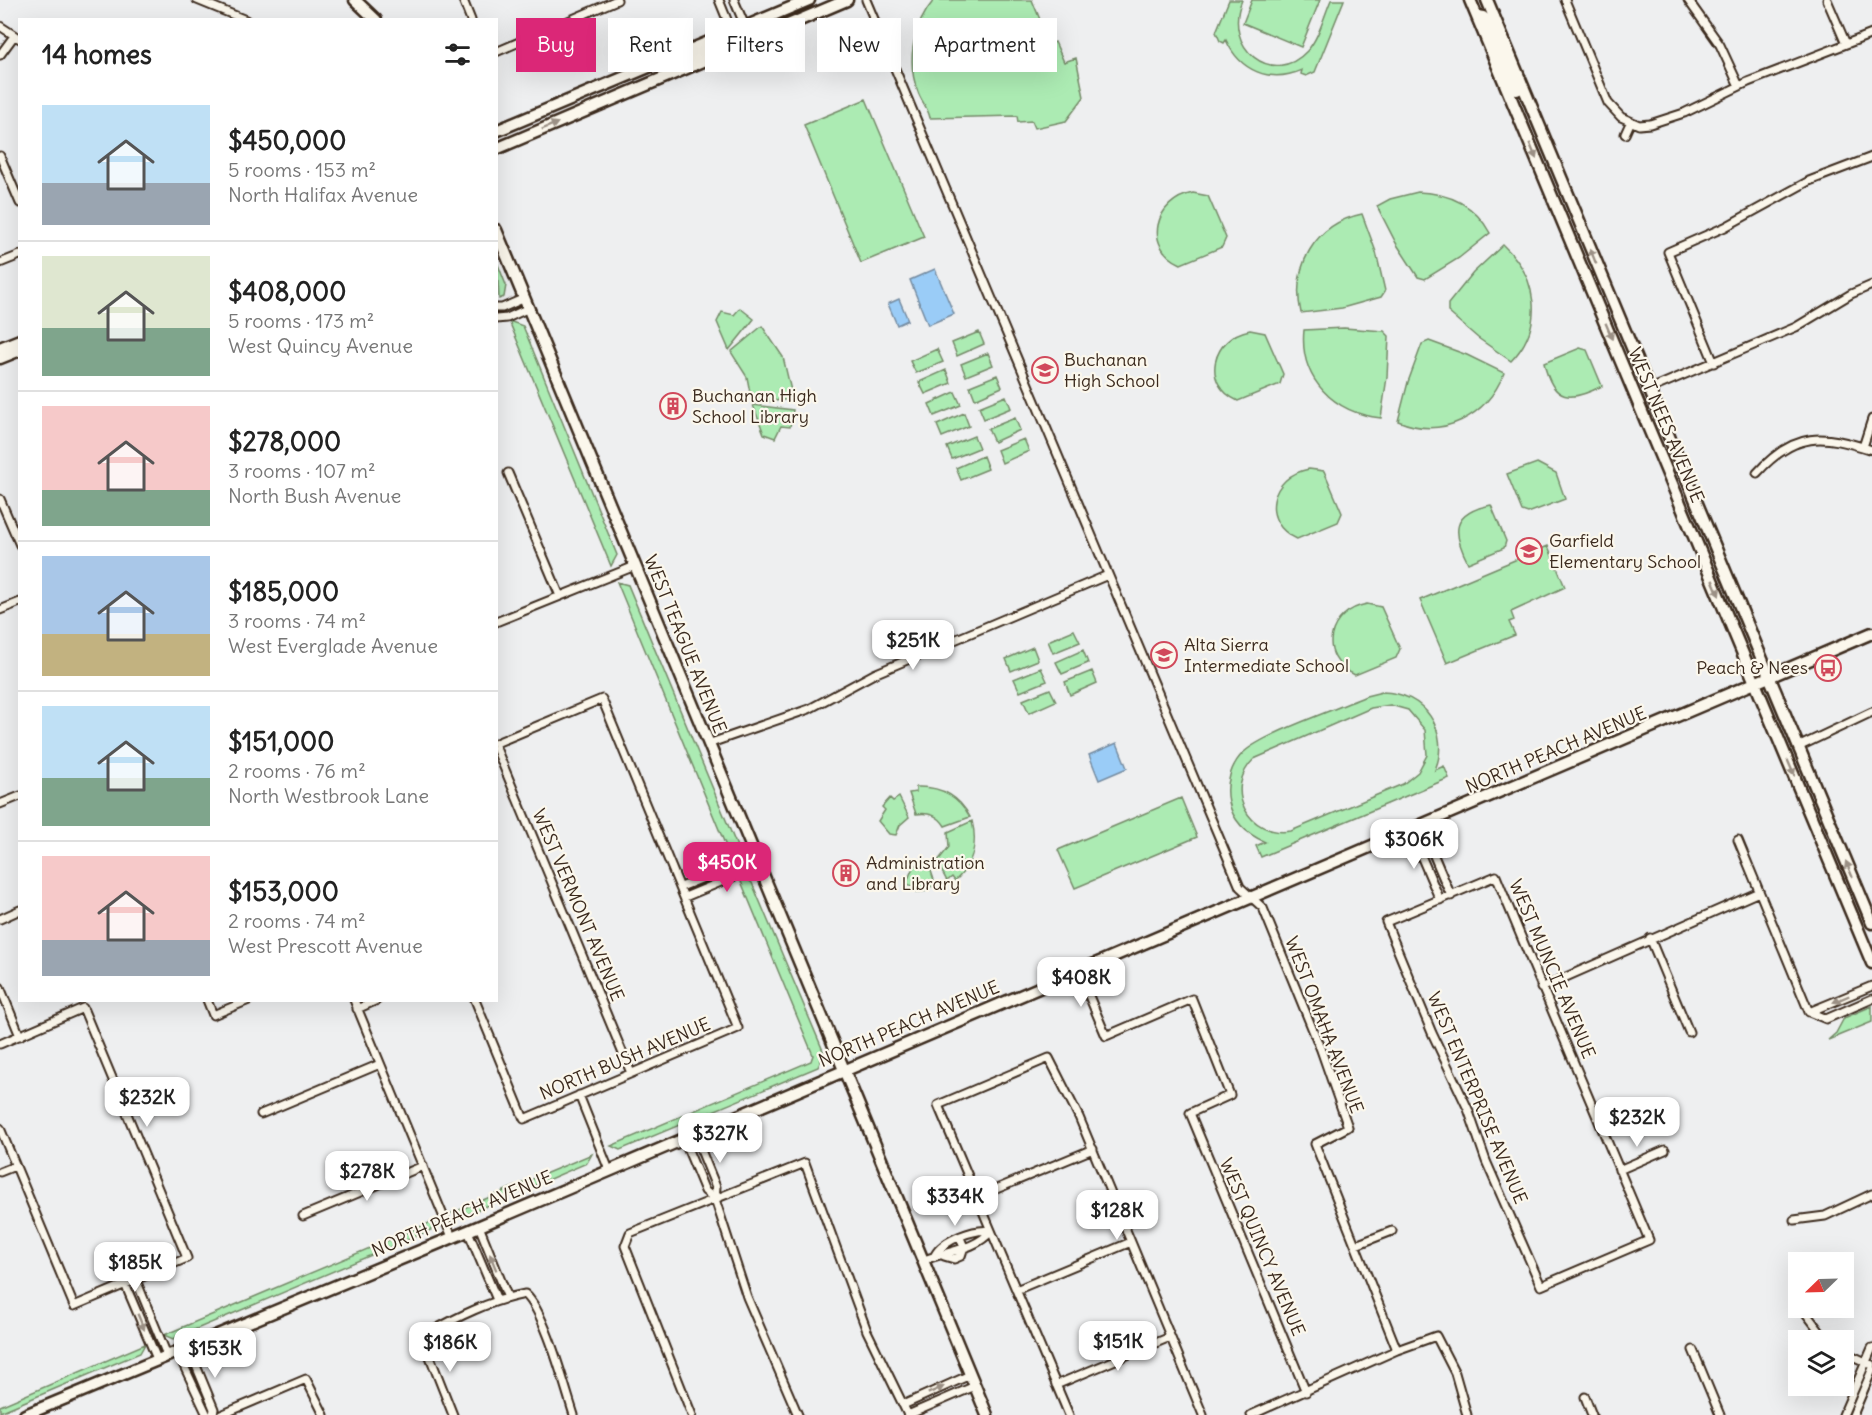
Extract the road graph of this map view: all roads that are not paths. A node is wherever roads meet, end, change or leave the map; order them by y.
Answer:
1 (196, 0) edge
2 (355, 0) edge
3 (463, 0) edge
4 (617, 0) edge
5 (719, 0) edge
6 (734, 0) edge
7 (847, 0) edge
8 (866, 0) edge
9 (1470, 0) edge
10 (1487, 0) edge
11 (1564, 0) edge
12 (1688, 0) edge
13 (1827, 0) edge
14 (206, 1) edge
15 (804, 2) edge
16 (1477, 16) junction
17 (242, 18) edge
18 (374, 18) edge
19 (470, 18) edge
20 (726, 18) edge
21 (742, 18) edge
22 (765, 18) edge
23 (0, 26) edge
24 (1872, 34) edge
25 (17, 38) edge
26 (705, 43) edge
27 (1846, 44) junction
28 (498, 51) edge
29 (0, 55) edge
30 (693, 58) edge
31 (693, 65) edge
32 (677, 72) edge
33 (1739, 86) junction
34 (1630, 123) junction
35 (498, 130) edge
36 (1625, 134) dead end
37 (498, 148) edge
38 (1550, 151) junction
39 (0, 156) edge
40 (1872, 157) edge
41 (18, 198) edge
42 (498, 235) edge
43 (18, 256) edge
44 (0, 263) edge
45 (1872, 285) edge
46 (527, 303) junction
47 (498, 308) edge
48 (498, 319) edge
49 (18, 333) edge
50 (0, 341) edge
51 (18, 341) edge
52 (0, 348) edge
53 (18, 351) edge
54 (0, 358) edge
55 (1714, 363) junction
56 (1648, 390) junction
57 (1872, 419) edge
58 (1863, 447) junction
59 (1872, 450) edge
60 (508, 473) dead end
61 (1758, 473) dead end
62 (0, 499) edge
63 (18, 540) edge
64 (635, 566) junction
65 (1108, 575) junction
66 (560, 596) junction
67 (18, 603) edge
68 (0, 610) edge
69 (498, 621) edge
70 (1872, 633) edge
71 (1770, 678) junction
72 (1756, 684) junction
73 (1872, 712) edge
74 (708, 744) junction
75 (498, 745) edge
76 (1798, 747) junction
77 (498, 751) edge
78 (18, 800) edge
79 (0, 804) edge
80 (1416, 827) junction
81 (1738, 840) dead end
82 (757, 861) junction
83 (681, 887) junction
84 (1759, 892) junction
85 (1451, 896) junction
86 (685, 897) junction
87 (1251, 897) junction
88 (1440, 900) junction
89 (18, 911) edge
90 (0, 919) edge
91 (1872, 923) edge
92 (1650, 938) junction
93 (1872, 963) edge
94 (1078, 970) junction
95 (1872, 986) edge
96 (0, 987) edge
97 (1541, 988) junction
98 (1872, 999) edge
99 (208, 1002) edge
100 (244, 1002) edge
101 (355, 1002) edge
102 (373, 1002) edge
103 (476, 1002) edge
104 (357, 1009) junction
105 (1809, 1012) junction
106 (1689, 1032) dead end
107 (20, 1036) junction
108 (0, 1044) edge
109 (380, 1064) junction
110 (843, 1070) junction
111 (631, 1073) junction
112 (579, 1095) junction
113 (261, 1114) dead end
114 (0, 1128) edge
115 (694, 1133) junction
116 (682, 1138) junction
117 (1093, 1149) junction
118 (1665, 1150) dead end
119 (15, 1166) junction
120 (423, 1166) junction
121 (609, 1170) junction
122 (1619, 1170) junction
123 (0, 1172) edge
124 (1872, 1194) edge
125 (977, 1197) junction
126 (715, 1198) junction
127 (303, 1216) dead end
128 (1794, 1220) dead end
129 (479, 1226) junction
130 (468, 1231) junction
131 (991, 1231) junction
132 (1392, 1231) dead end
133 (452, 1237) junction
134 (960, 1238) junction
135 (1649, 1240) joint
136 (1131, 1242) junction
137 (1356, 1245) junction
138 (964, 1247) junction
139 (935, 1255) junction
140 (922, 1261) junction
141 (136, 1280) junction
142 (125, 1284) junction
143 (1016, 1290) junction
144 (508, 1298) junction
145 (496, 1300) junction
146 (1810, 1318) edge
147 (1819, 1330) edge
148 (1170, 1337) junction
149 (1872, 1348) edge
150 (1397, 1350) junction
151 (1693, 1350) dead end
152 (172, 1353) junction
153 (1854, 1357) edge
154 (1869, 1364) edge
155 (1872, 1370) edge
156 (970, 1375) junction
157 (1056, 1385) junction
158 (975, 1386) junction
159 (1306, 1392) junction
160 (1585, 1397) dead end
161 (903, 1405) junction
162 (690, 1414) edge
163 (25, 1415) edge
164 (207, 1415) edge
165 (213, 1415) edge
166 (221, 1415) edge
167 (324, 1415) edge
168 (453, 1415) edge
169 (574, 1415) edge
170 (798, 1415) edge
171 (908, 1415) edge
172 (987, 1415) edge
173 (1069, 1415) edge
174 (1203, 1415) edge
175 (1251, 1415) edge
176 (1467, 1415) edge
177 (1592, 1415) edge
178 (1720, 1415) edge
179 (1843, 1415) edge
180 (1853, 1415) edge

1 - 14 street
2 - 18 street
3 - 19 street
4 - 28 street
5 - 20 street
6 - 21 street
7 - 31 street
8 - 65 street
9 - 16 street, WEST NEES AVENUE
10 - 38 street, WEST NEES AVENUE
11 - 34 street
12 - 33 street
13 - 27 street
14 - 17 street
15 - 22 street
15 - 30 street
16 - 38 street
16 -> 72 street, WEST NEES AVENUE
23 - 25 street
24 - 27 street
25 - 29 street
26 - 35 street
27 - 33 street
37 -> 32 street
33 - 34 street
34 - 36 street
56 -> 38 street, WEST NEES AVENUE
39 - 41 street
40 - 55 street
42 - 46 street, WEST TEAGUE AVENUE
43 - 44 street
45 - 55 street
46 - 47 street
46 - 48 street
46 - 64 street, WEST TEAGUE AVENUE
49 - 50 street
51 - 52 street
53 - 54 street
55 - 56 street
56 - 71 street, WEST NEES AVENUE
57 - 58 street
58 - 59 street
58 - 61 street
60 - 66 street
62 - 63 street
64 - 66 street
64 - 74 street, WEST TEAGUE AVENUE
65 - 74 street
65 - 87 street
66 - 69 street
67 - 68 street
70 - 71 street, NORTH PEACH AVENUE
71 - 72 street, NORTH PEACH AVENUE
71 - 76 street, WEST NEES AVENUE
72 - 80 street, NORTH PEACH AVENUE
72 -> 93 street, WEST NEES AVENUE
73 - 76 street
74 - 82 street, WEST TEAGUE AVENUE
75 - 83 street
91 -> 76 street, WEST NEES AVENUE
77 - 111 street, WEST VERMONT AVENUE
78 - 79 street
80 - 85 street
80 - 87 street, NORTH PEACH AVENUE
80 - 88 street
81 - 84 street
82 - 83 street
82 - 86 street
82 - 110 street, WEST TEAGUE AVENUE
83 - 86 street
84 - 92 street
84 - 105 street
85 - 88 street
85 - 97 street, WEST MUNCIE AVENUE
86 - 111 street, NORTH BUSH AVENUE
87 - 94 street, NORTH PEACH AVENUE
87 - 137 street, WEST OMAHA AVENUE
88 - 135 street, WEST ENTERPRISE AVENUE
89 - 90 street
92 - 97 street
92 - 106 street
94 - 110 street, NORTH PEACH AVENUE
94 - 159 street, WEST QUINCY AVENUE
95 -> 105 street
96 - 107 street
97 - 122 street, WEST MUNCIE AVENUE
98 - 105 street
99 - 100 street
101 - 104 street
102 - 104 street
103 - 112 street, NORTH BUSH AVENUE
104 - 109 street
107 - 108 street
107 - 141 street
109 - 113 street
109 - 120 street
110 - 115 street, NORTH PEACH AVENUE
110 - 140 street, WEST TEAGUE AVENUE
111 - 112 street, NORTH BUSH AVENUE
112 - 121 street
114 - 119 street
115 - 116 street, NORTH PEACH AVENUE
115 - 126 street
116 - 121 street, NORTH PEACH AVENUE
116 - 126 street
117 - 125 street
117 - 125 street
117 - 136 street
118 - 122 street
119 - 123 street
119 - 142 street
120 - 127 street
120 - 133 street
121 - 129 street, NORTH PEACH AVENUE
122 - 135 street, WEST MUNCIE AVENUE
124 - 128 street
125 - 131 street
126 - 161 street
126 - 162 street
126 - 170 street
129 - 130 street, NORTH PEACH AVENUE
144 -> 129 street
130 - 133 street, NORTH PEACH AVENUE
130 - 145 street
131 - 134 street
131 - 138 street
131 - 143 street
132 - 137 street
133 - 152 street, NORTH PEACH AVENUE
134 - 138 street
134 - 139 street
136 - 143 street
136 - 148 street
137 - 150 street, WEST OMAHA AVENUE
138 - 139 street
139 - 140 street
140 - 156 street, WEST TEAGUE AVENUE
141 - 142 street
141 - 152 street
142 -> 152 street
143 - 157 street
144 - 145 street
144 - 169 street
145 - 168 street
146 - 147 street
148 - 157 street
148 - 174 street
149 - 154 street
150 - 159 street
150 - 176 street
151 - 178 street
152 - 163 street, NORTH PEACH AVENUE
152 - 164 street
152 - 165 street
153 - 154 street
154 - 179 street
155 - 180 street
156 - 158 street, WEST TEAGUE AVENUE
161 -> 156 street
157 - 173 street
158 - 171 street
158 - 172 street, WEST TEAGUE AVENUE
159 - 175 street
160 - 177 street
161 - 171 street
166 - 167 street

